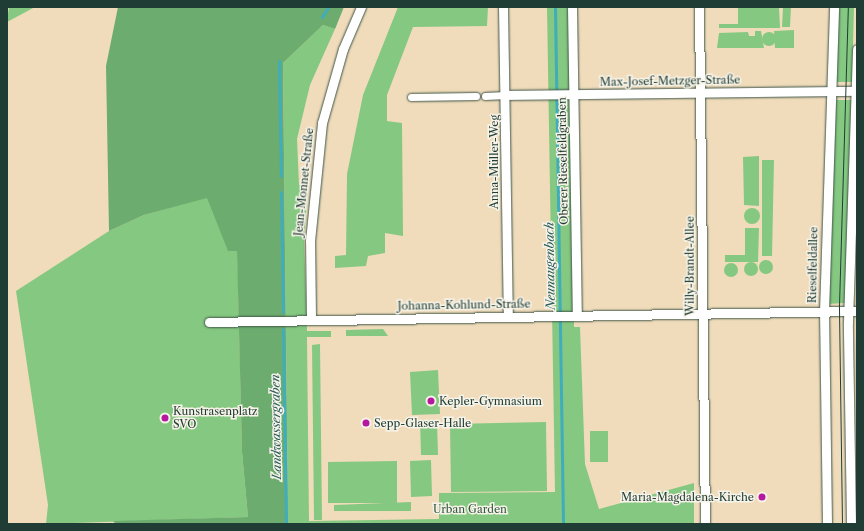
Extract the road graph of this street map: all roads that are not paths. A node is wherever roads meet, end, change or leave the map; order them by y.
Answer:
1 (361, 7) edge
2 (503, 7) edge
3 (572, 7) edge
4 (699, 7) edge
5 (834, 7) edge
6 (857, 49) edge
7 (830, 91) junction
8 (856, 91) edge
9 (700, 93) junction
10 (506, 95) junction
11 (570, 95) junction
12 (476, 96) dead end
13 (486, 96) dead end
14 (411, 97) dead end
15 (824, 312) junction
16 (853, 312) edge
17 (701, 313) junction
18 (508, 316) junction
19 (576, 316) junction
20 (311, 318) junction
21 (210, 322) dead end
22 (705, 524) edge
23 (827, 524) edge
24 (851, 524) edge

1 - 20 street, Jean-Monnet-Straße
2 - 10 street, Anna-Müller-Weg
3 - 11 street, Oberer Rieselfeldgraben
4 - 9 street, Willy-Brandt-Allee
5 - 7 street, Rieselfeldallee
6 - 8 street
7 - 8 street, Max-Josef-Metzger-Straße
7 - 9 street, Max-Josef-Metzger-Straße
7 - 15 street, Rieselfeldallee
8 - 16 street
9 - 11 street, Max-Josef-Metzger-Straße
9 - 17 street, Willy-Brandt-Allee
10 - 11 street, Max-Josef-Metzger-Straße
10 - 13 street, Max-Josef-Metzger-Straße
10 - 18 street, Anna-Müller-Weg
11 - 19 street, Oberer Rieselfeldgraben
12 - 14 street
15 - 16 street, Johanna-Kohlund-Straße
15 - 17 street, Johanna-Kohlund-Straße
15 - 23 street, Rieselfeldallee
16 - 24 street
17 - 19 street, Johanna-Kohlund-Straße
17 - 22 street, Willy-Brandt-Allee
18 - 19 street, Johanna-Kohlund-Straße
18 - 20 street, Johanna-Kohlund-Straße
20 - 21 street, Johanna-Kohlund-Straße

